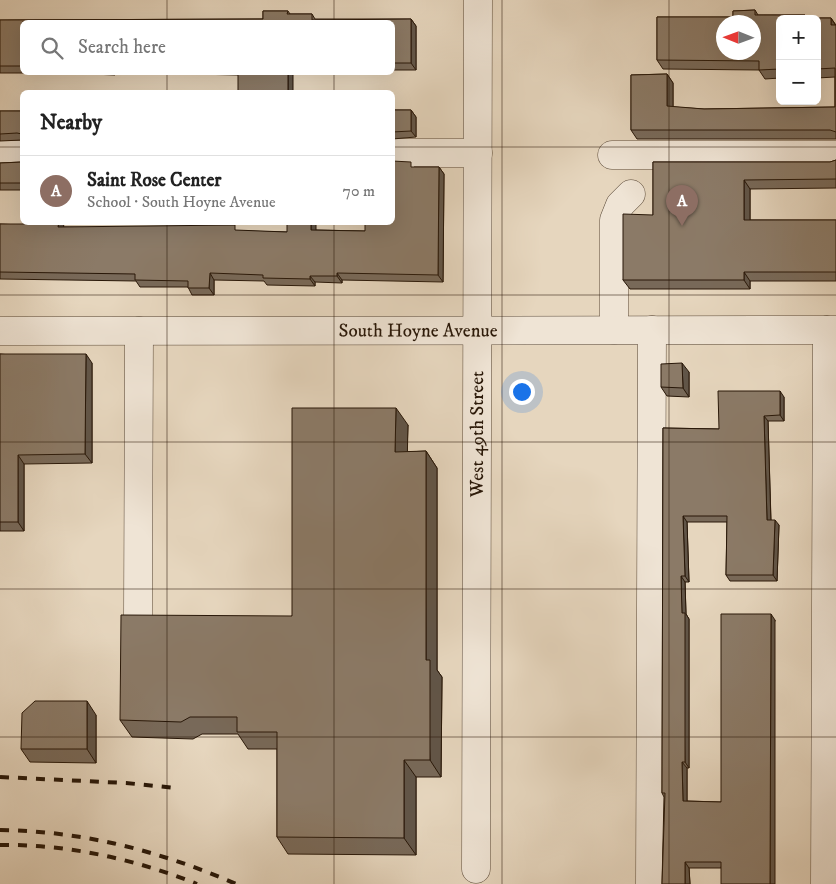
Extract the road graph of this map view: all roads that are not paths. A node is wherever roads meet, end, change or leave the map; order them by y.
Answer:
1 (478, 0) edge
2 (395, 153) edge
3 (478, 153) junction
4 (20, 155) edge
5 (612, 155) dead end
6 (836, 155) edge
7 (0, 156) edge
8 (631, 194) dead end
9 (614, 330) junction
10 (652, 330) junction
11 (831, 330) edge
12 (0, 331) edge
13 (139, 331) junction
14 (477, 331) junction
15 (831, 500) edge
16 (138, 616) edge
17 (476, 869) dead end
18 (650, 884) edge
19 (825, 884) edge

1 - 3 street, West 49th Street
2 - 3 street
3 - 14 street, West 49th Street
4 - 7 street
5 - 6 street
8 - 9 street
9 - 10 street, South Hoyne Avenue
9 - 14 street, South Hoyne Avenue
10 - 11 street, South Hoyne Avenue
10 - 18 street
11 - 15 street
12 - 13 street, South Hoyne Avenue
13 - 14 street, South Hoyne Avenue
13 - 16 street
14 - 17 street, West 49th Street
15 - 19 street

